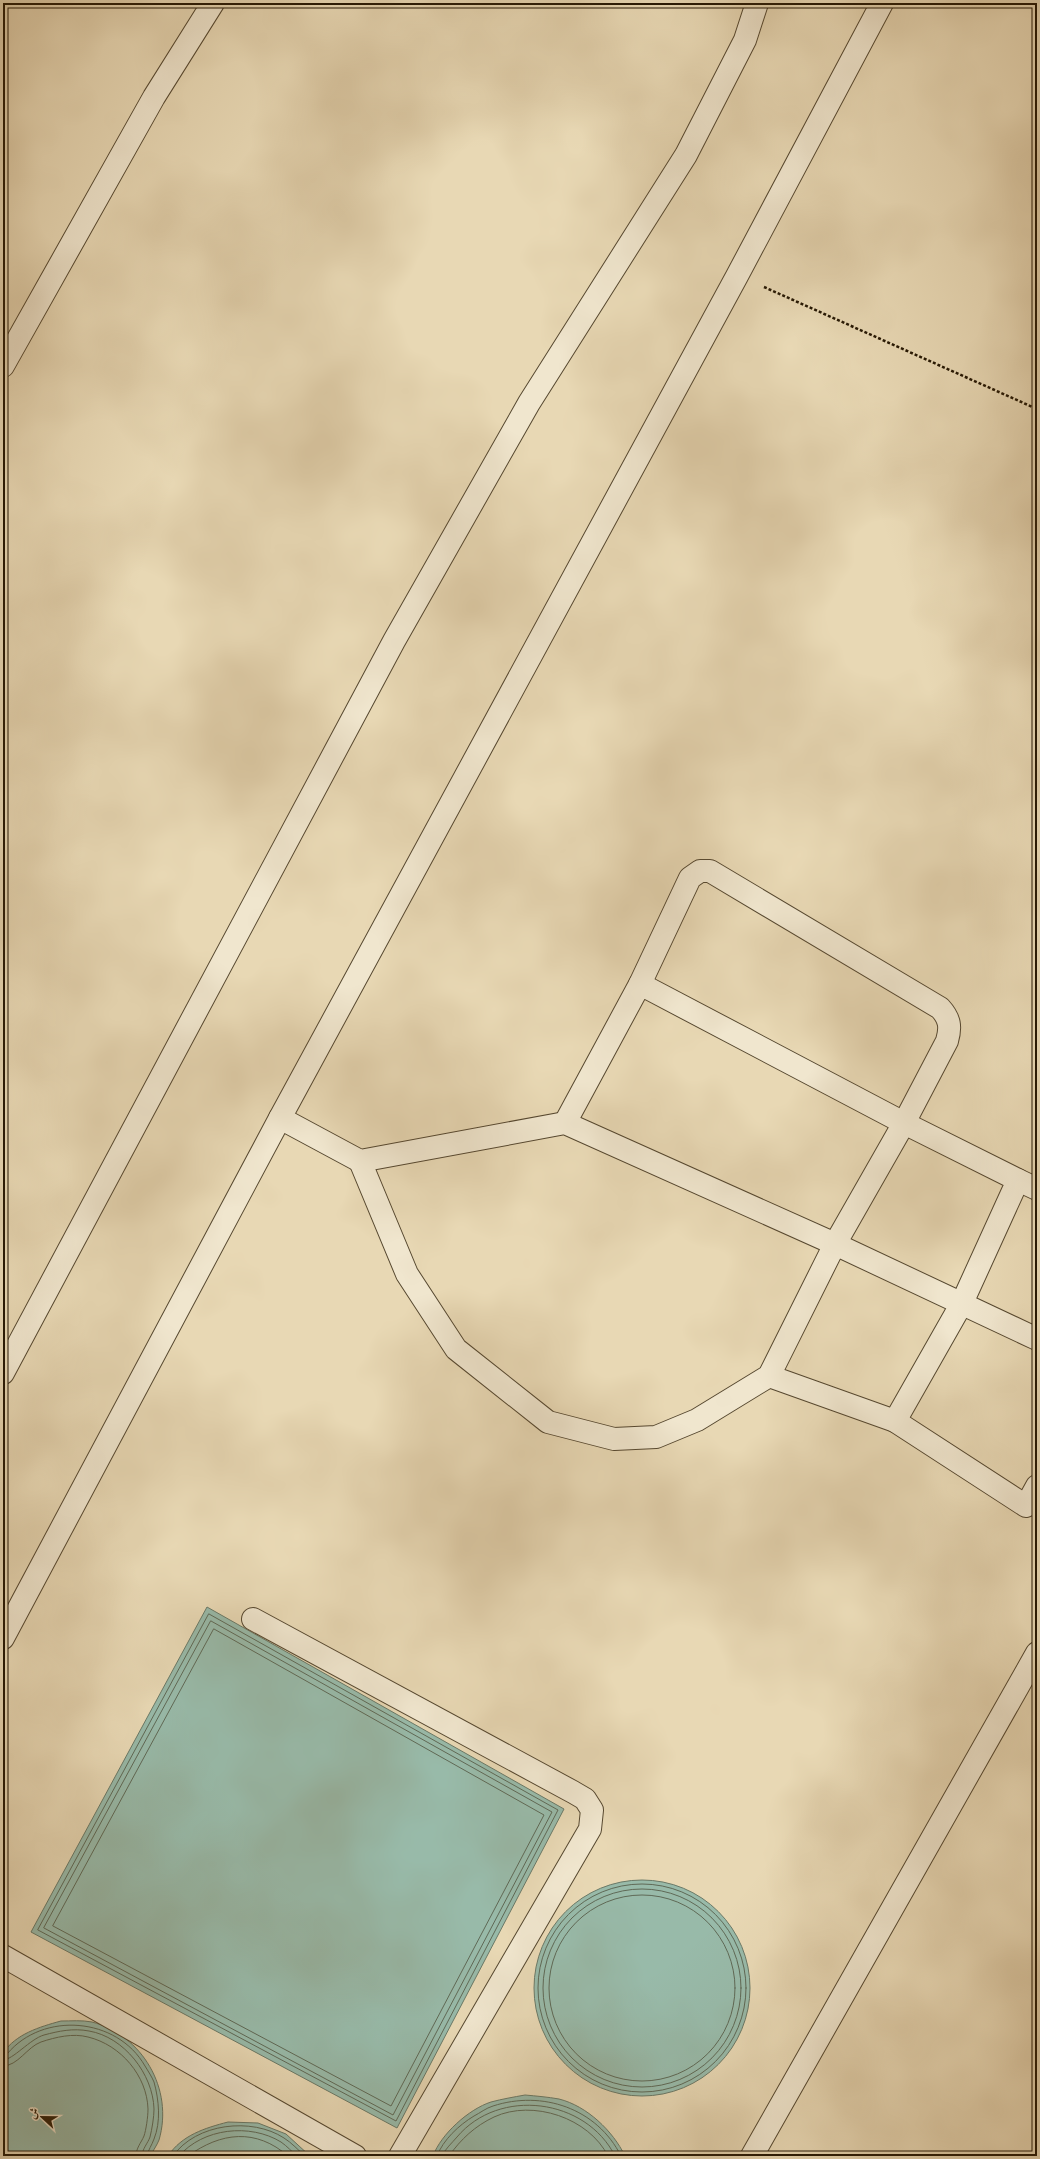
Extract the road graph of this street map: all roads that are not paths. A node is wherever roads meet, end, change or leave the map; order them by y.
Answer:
1 (213, 3) edge
2 (757, 3) edge
3 (882, 3) edge
4 (3, 366) edge
5 (640, 984) junction
6 (280, 1118) junction
7 (565, 1123) junction
8 (904, 1123) junction
9 (360, 1161) junction
10 (1028, 1184) edge
11 (836, 1244) junction
12 (962, 1303) junction
13 (1037, 1339) edge
14 (3, 1373) edge
15 (769, 1376) junction
16 (895, 1421) junction
17 (1037, 1486) edge
18 (1032, 1511) edge
19 (253, 1619) dead end
20 (3, 1638) edge
21 (1037, 1653) edge
22 (3, 1956) edge
23 (355, 2156) edge
24 (400, 2156) edge
25 (752, 2156) edge

1 - 4 street
2 - 14 street
3 - 6 street
5 - 7 street
5 - 8 street
5 - 8 street
6 - 9 street
6 - 20 street
7 - 9 street
7 - 11 street
8 - 10 street
8 - 11 street
9 - 15 street
10 - 12 street
11 - 12 street
11 - 15 street
12 - 13 street
12 - 16 street
15 - 16 street
16 - 18 street
17 - 18 street
19 - 24 street
21 - 25 street
22 - 23 street

